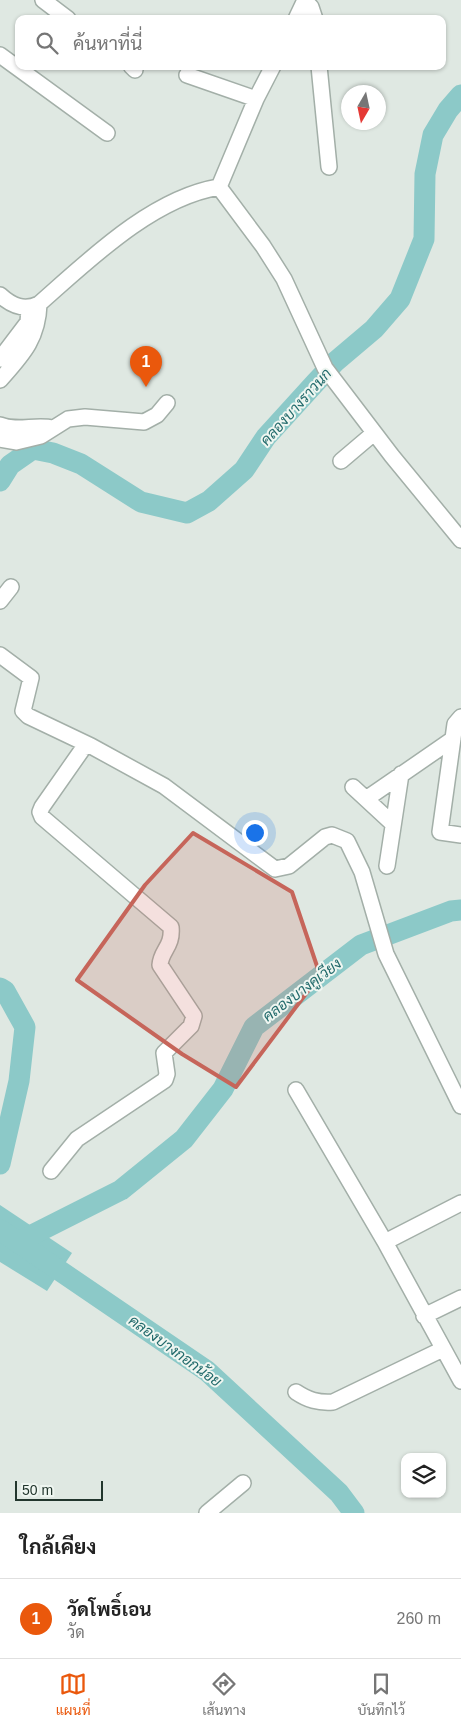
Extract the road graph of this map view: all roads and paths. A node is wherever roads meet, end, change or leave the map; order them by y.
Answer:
1 (43, 0) edge
2 (305, 1) edge
3 (63, 15) edge
4 (298, 15) edge
5 (314, 15) edge
6 (0, 55) edge
7 (15, 66) edge
8 (21, 70) edge
9 (270, 70) edge
10 (319, 70) edge
11 (187, 75) dead end
12 (256, 99) junction
13 (107, 133) dead end
14 (329, 166) dead end
15 (219, 187) junction
16 (0, 295) edge
17 (34, 306) junction
18 (0, 359) edge
19 (0, 380) edge
20 (167, 403) dead end
21 (0, 425) edge
22 (53, 428) junction
23 (374, 433) junction
24 (0, 439) edge
25 (341, 460) dead end
26 (461, 540) edge
27 (12, 587) dead end
28 (0, 601) edge
29 (0, 655) edge
30 (461, 717) edge
31 (453, 739) junction
32 (91, 746) junction
33 (455, 762) edge
34 (401, 774) junction
35 (353, 787) dead end
36 (366, 799) junction
37 (393, 824) junction
38 (461, 835) edge
39 (386, 866) dead end
40 (296, 1090) dead end
41 (461, 1106) edge
42 (51, 1172) dead end
43 (461, 1202) edge
44 (385, 1242) junction
45 (461, 1298) edge
46 (424, 1316) junction
47 (444, 1350) junction
48 (461, 1381) edge
49 (296, 1392) dead end
50 (243, 1483) dead end
51 (207, 1513) edge

1 - 3 street
2 - 4 street
2 - 5 street
6 - 7 street
8 - 13 street
9 - 12 street
10 - 14 street
11 - 12 street
12 - 15 street
15 - 17 street
15 - 23 street
16 - 17 street
17 - 18 street
17 - 19 street
20 - 22 street
21 - 22 street
22 - 24 street
23 - 25 street
23 - 26 street
27 - 28 street
29 - 32 street
30 - 31 street
31 - 33 street
31 - 34 street
32 - 41 street
32 - 42 street
33 - 38 street
34 - 36 street
34 - 37 street
35 - 36 street
36 - 37 street
37 - 39 street
40 - 44 street
43 - 44 street
44 - 46 street
45 - 46 street
46 - 47 street
47 - 48 street
47 - 49 street
50 - 51 street

